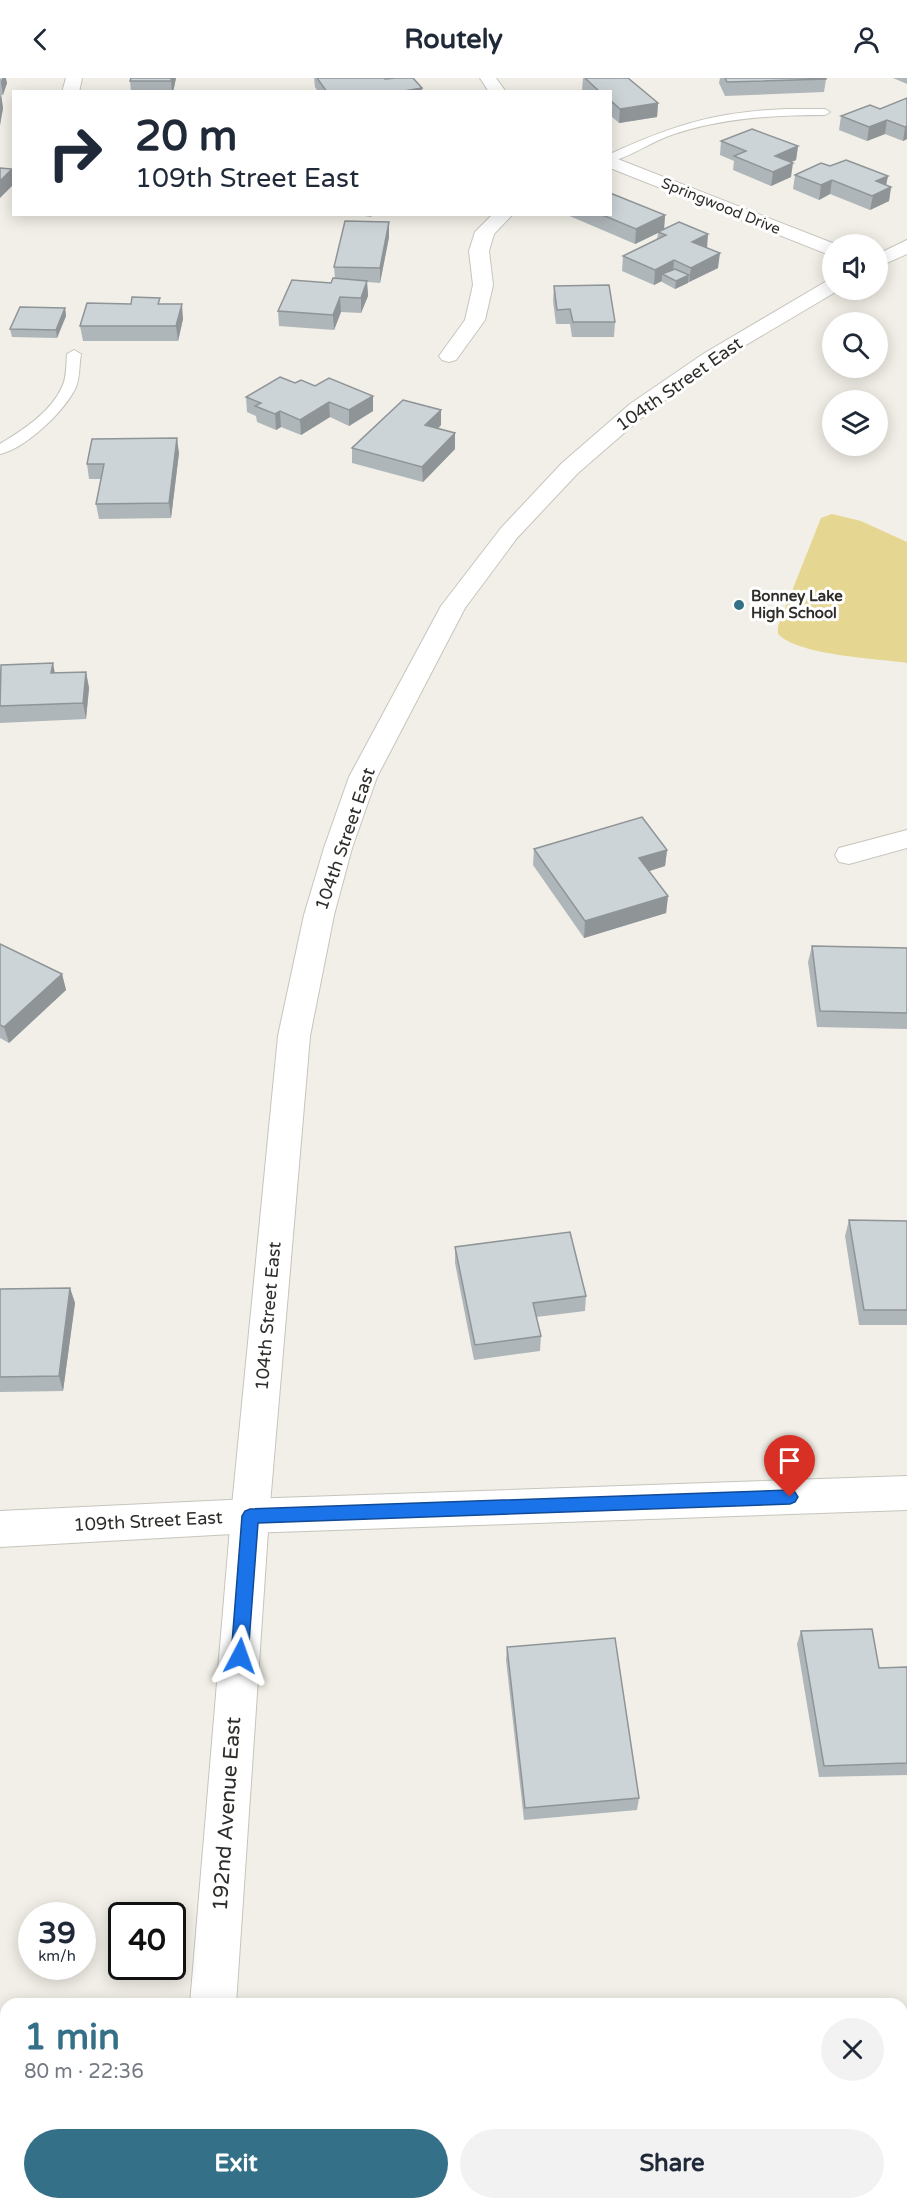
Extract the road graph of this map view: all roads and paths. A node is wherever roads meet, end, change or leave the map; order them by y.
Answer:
1 (825, 112) dead end
2 (613, 164) edge
3 (502, 216) edge
4 (822, 246) edge
5 (907, 246) edge
6 (888, 256) edge
7 (822, 292) edge
8 (74, 354) dead end
9 (449, 356) dead end
10 (0, 450) edge
11 (907, 839) edge
12 (849, 855) dead end
13 (907, 1493) edge
14 (250, 1516) junction
15 (0, 1528) edge
16 (213, 1998) edge

1 - 2 lane
2 - 4 street, Springwood Drive
3 - 9 street
5 - 6 street
7 - 14 street, 104th Street East
8 - 10 lane
11 - 12 street
13 - 14 street, 109th Street East
14 - 15 street, 109th Street East
14 - 16 street, 192nd Avenue East

